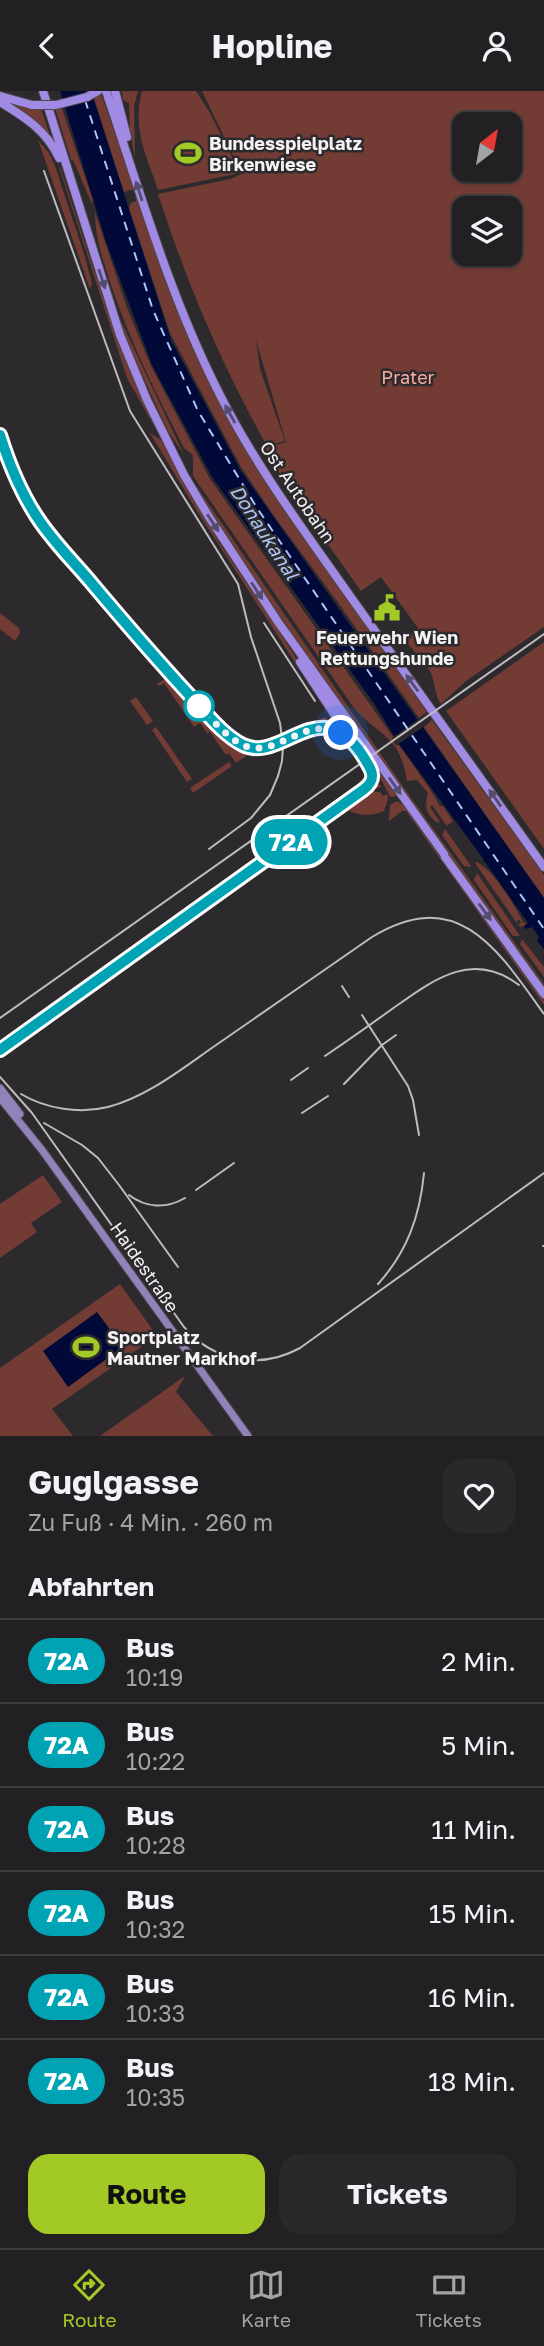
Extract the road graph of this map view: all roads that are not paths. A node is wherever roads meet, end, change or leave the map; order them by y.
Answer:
1 (41, 91) edge
2 (98, 91) edge
3 (106, 91) edge
4 (115, 91) edge
5 (90, 94) edge
6 (0, 96) edge
7 (0, 102) edge
8 (125, 147) junction
9 (70, 179) junction
10 (0, 435) edge
11 (270, 611) junction
12 (334, 730) junction
13 (544, 867) edge
14 (544, 994) edge
15 (0, 1050) edge
16 (0, 1088) edge
17 (0, 1098) edge
18 (42, 1150) junction
19 (248, 1436) edge

1 - 9 highway
2 - 5 highway
3 - 8 highway, Ost Autobahn
4 - 8 highway
5 - 6 highway, bridge
7 - 9 highway
13 -> 8 highway, Ost Autobahn
9 -> 11 highway
10 - 12 main road
11 - 12 highway
11 -> 14 highway
12 - 15 main road
16 - 18 main road, Haidestraße
17 - 18 main road, Haidestraße
18 - 19 main road, Haidestraße

